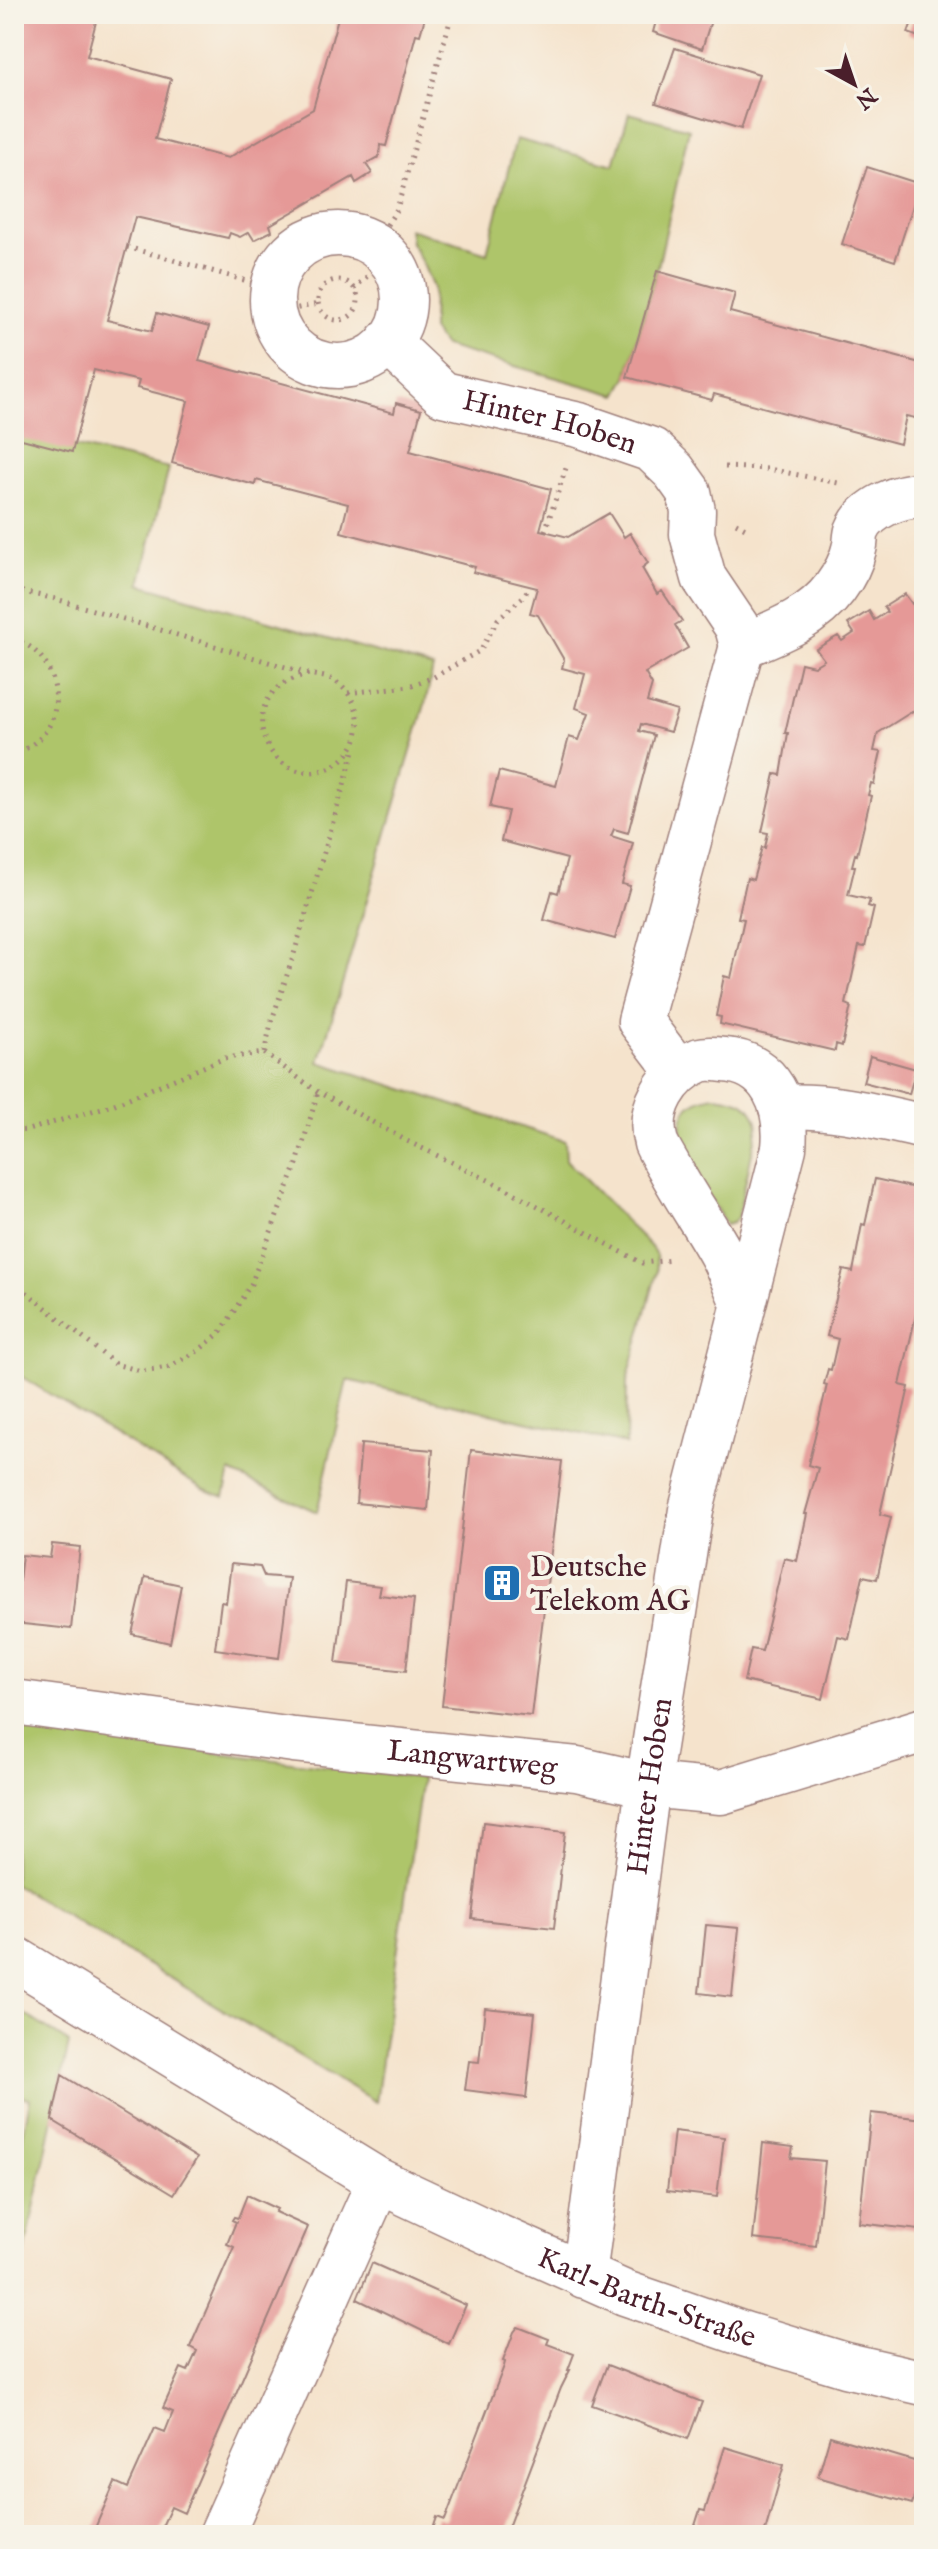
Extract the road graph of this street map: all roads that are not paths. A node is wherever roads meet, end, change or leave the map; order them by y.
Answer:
1 (388, 342) junction
2 (913, 496) edge
3 (742, 646) junction
4 (679, 1072) junction
5 (781, 1107) junction
6 (924, 1127) edge
7 (743, 1303) junction
8 (14, 1702) edge
9 (924, 1730) edge
10 (648, 1785) junction
11 (14, 1958) edge
12 (379, 2181) junction
13 (584, 2276) junction
14 (924, 2383) edge
15 (221, 2535) edge

1 - 1 street
1 - 3 street, Hinter Hoben
2 - 3 street
3 - 4 street
4 - 5 street, Hinter Hoben
4 - 7 street
5 - 6 street
5 - 7 street, Hinter Hoben
7 - 10 street, Hinter Hoben
8 - 10 street, Langwartweg
9 - 10 street, Langwartweg
10 - 13 street, Hinter Hoben
11 - 12 street, Karl-Barth-Straße
12 - 13 street, Karl-Barth-Straße
12 - 15 street
13 - 14 street, Karl-Barth-Straße

